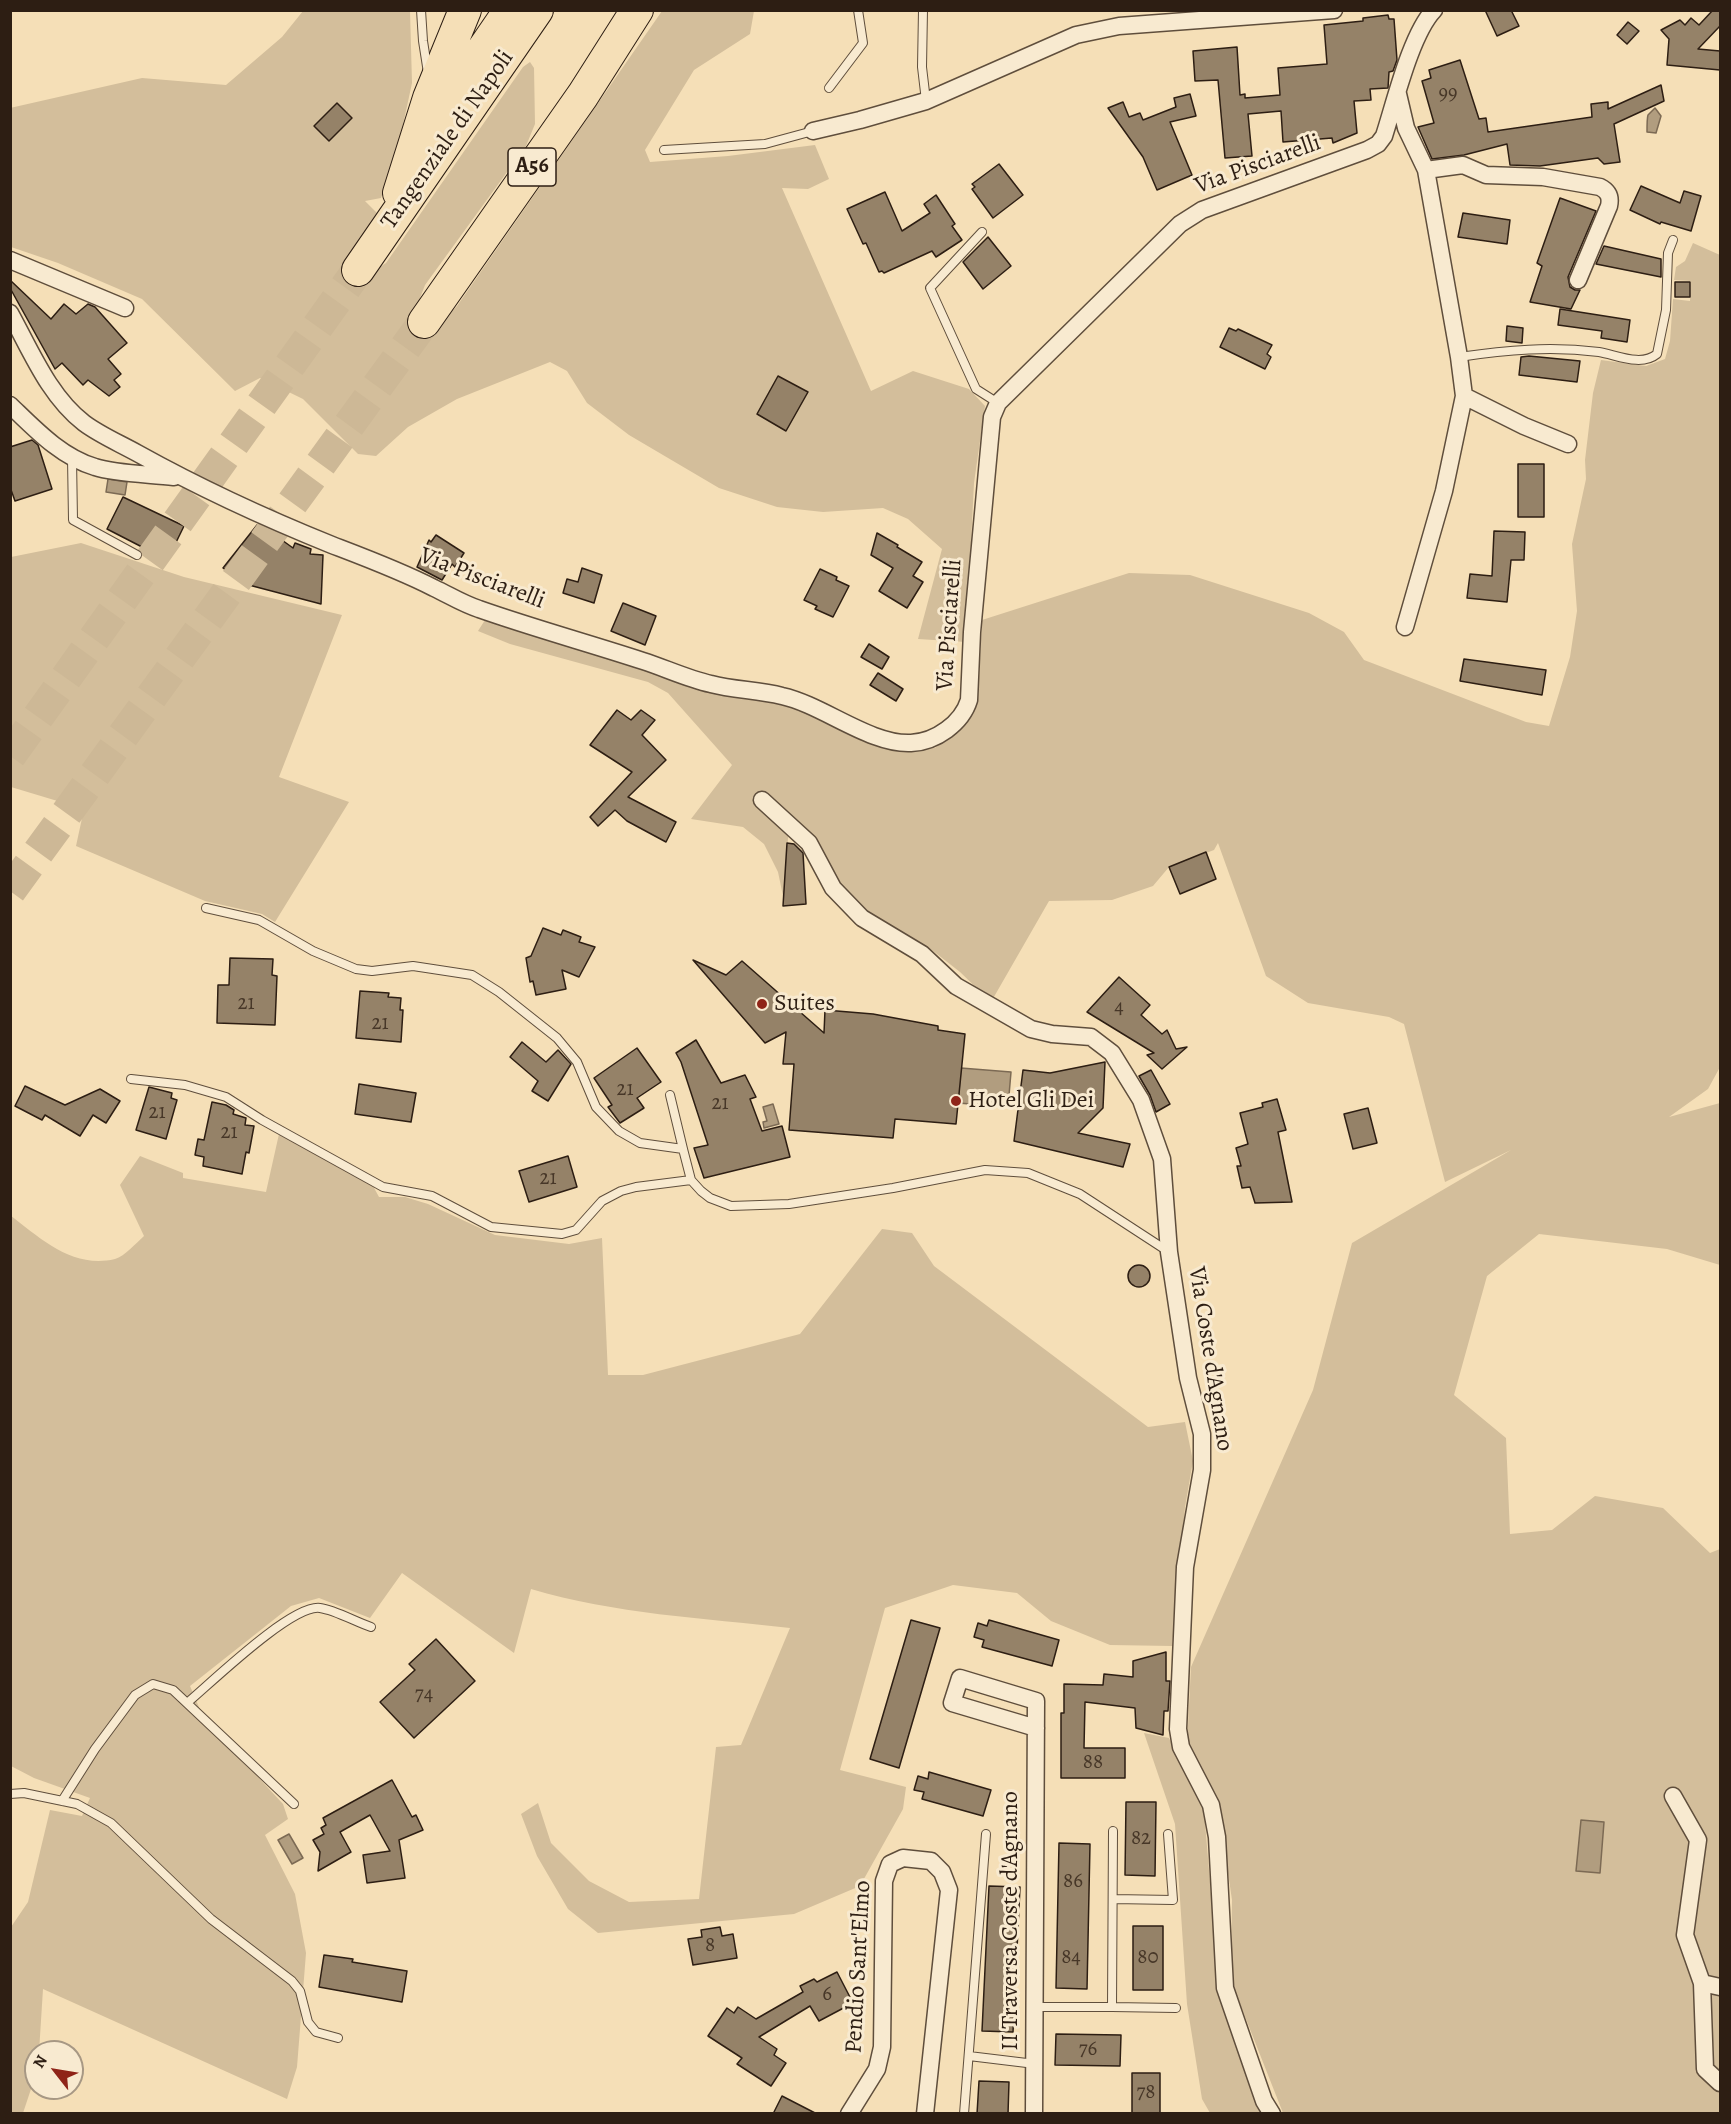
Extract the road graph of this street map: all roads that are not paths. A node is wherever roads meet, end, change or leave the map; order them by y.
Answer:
1 (421, 10) edge
2 (470, 10) edge
3 (480, 10) edge
4 (493, 10) edge
5 (510, 10) edge
6 (522, 10) edge
7 (537, 10) edge
8 (545, 10) edge
9 (556, 10) edge
10 (637, 10) edge
11 (858, 10) edge
12 (923, 10) edge
13 (1334, 10) edge
14 (1425, 13) edge
15 (460, 24) edge
16 (516, 43) junction
17 (829, 88) dead end
18 (1398, 93) junction
19 (430, 97) junction
20 (926, 100) junction
21 (813, 131) joint
22 (664, 150) dead end
23 (412, 154) junction
24 (1426, 170) junction
25 (401, 187) junction
26 (389, 224) junction
27 (982, 232) dead end
28 (1673, 240) dead end
29 (10, 260) edge
30 (358, 270) tunnel mouth
31 (1578, 280) dead end
32 (125, 308) dead end
33 (10, 313) edge
34 (424, 322) tunnel mouth
35 (1459, 357) junction
36 (1464, 396) junction
37 (998, 403) junction
38 (10, 405) edge
39 (1568, 444) dead end
40 (72, 458) junction
41 (181, 478) junction
42 (137, 555) dead end
43 (1405, 627) dead end
44 (762, 800) dead end
45 (206, 908) dead end
46 (131, 1079) dead end
47 (670, 1095) dead end
48 (683, 1149) junction
49 (691, 1180) junction
50 (1169, 1252) junction
51 (372, 1628) dead end
52 (187, 1703) junction
53 (1036, 1728) junction
54 (10, 1794) edge
55 (1673, 1796) dead end
56 (62, 1800) junction
57 (294, 1804) dead end
58 (1113, 1831) dead end
59 (986, 1834) dead end
60 (1168, 1834) dead end
61 (1113, 1899) junction
62 (1702, 1983) junction
63 (1720, 1987) edge
64 (1035, 2007) junction
65 (1112, 2007) junction
66 (1176, 2008) dead end
67 (338, 2038) dead end
68 (969, 2056) junction
69 (1035, 2064) junction
70 (1720, 2083) edge
71 (849, 2114) edge
72 (925, 2114) edge
73 (964, 2114) edge
74 (1034, 2114) edge
75 (1272, 2114) edge

1 - 19 lane
2 - 15 highway
3 - 19 highway
4 - 19 highway
5 - 23 highway
6 - 25 highway
7 - 16 highway, Tangenziale di Napoli
8 - 16 highway
9 - 16 highway
10 - 34 highway, A56
11 - 17 lane
12 - 20 lane
13 - 20 street
14 - 18 street, Via Pisciarelli
15 - 19 highway
16 - 26 highway, Tangenziale di Napoli
18 - 24 street
18 - 37 street, Via Pisciarelli
19 - 23 highway
20 - 21 street
21 - 22 lane
23 - 25 highway
24 - 31 street
24 - 35 street
25 - 26 highway
26 - 30 highway, Tangenziale di Napoli
27 - 37 lane
28 - 35 lane
29 - 32 street
33 - 41 street
35 - 36 street
36 - 39 street
36 - 43 street
37 - 41 street, Via Pisciarelli
38 - 40 street
40 - 41 street
40 - 42 lane
44 - 50 street, Via Coste d'Agnano
45 - 48 lane
46 - 49 lane
47 - 48 lane
48 - 49 lane
49 - 50 lane
50 - 75 street, Via Coste d'Agnano
51 - 52 lane
52 - 56 lane
52 - 57 lane
53 - 53 street, II Traversa Coste d'Agnano
53 - 64 street, II Traversa Coste d'Agnano
54 - 56 lane
55 - 62 street
56 - 67 lane
58 - 61 lane
59 - 68 lane
60 - 61 lane
61 - 65 lane
62 - 63 street
62 - 70 street
64 - 65 lane
64 - 69 street, II Traversa Coste d'Agnano
65 - 66 lane
68 - 69 lane
68 - 73 lane
69 - 74 street, II Traversa Coste d'Agnano
71 - 72 street, Pendio Sant'Elmo

